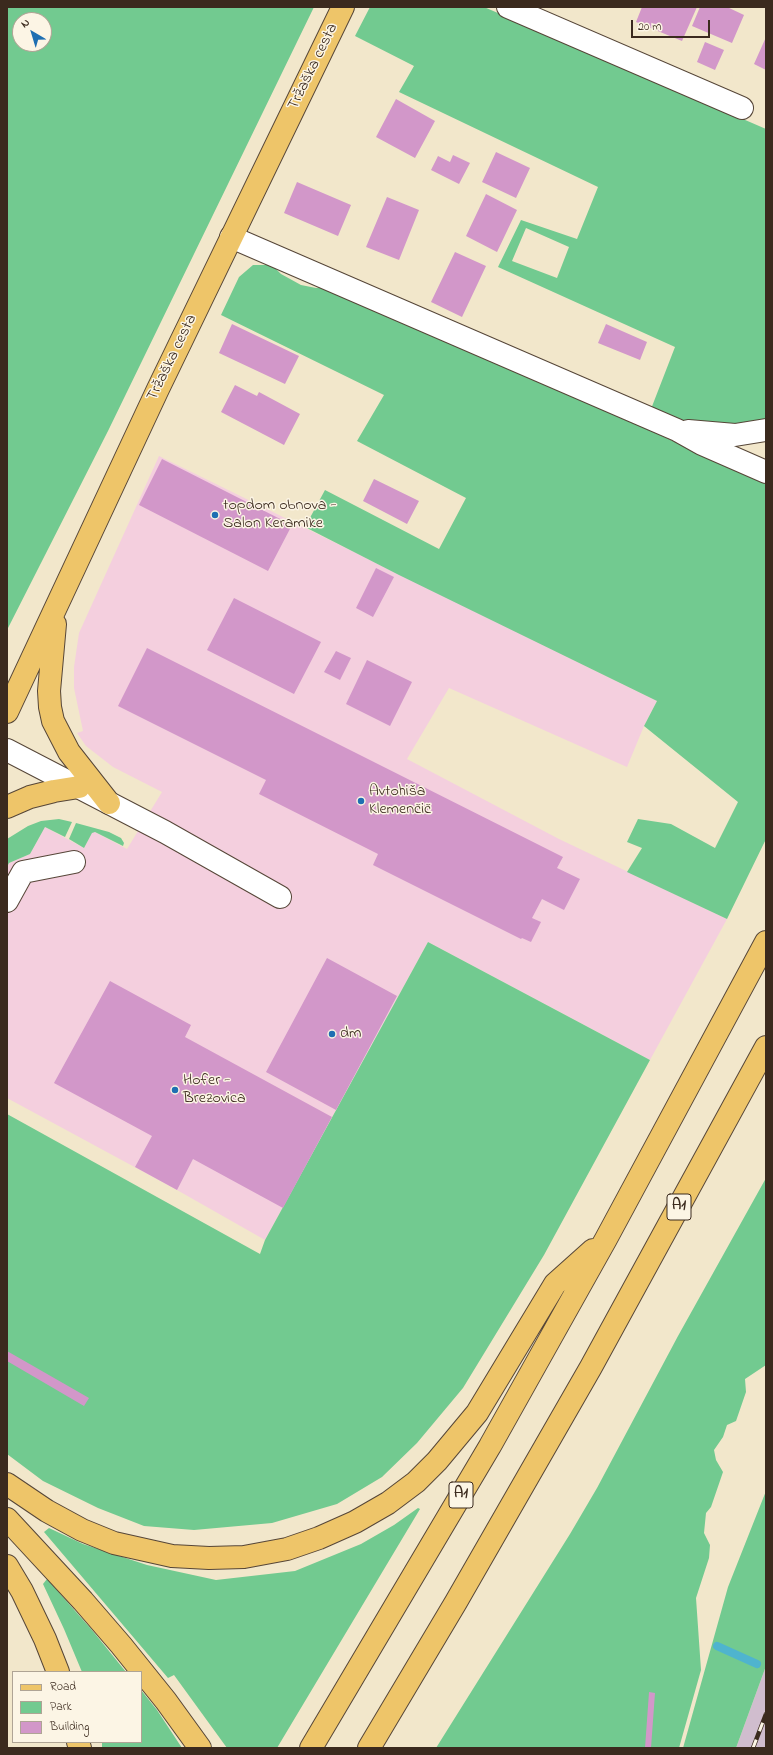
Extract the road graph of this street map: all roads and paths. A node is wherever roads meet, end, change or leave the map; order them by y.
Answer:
1 (342, 7) edge
2 (508, 7) edge
3 (742, 108) dead end
4 (231, 237) junction
5 (677, 430) junction
6 (766, 430) edge
7 (766, 472) edge
8 (56, 607) junction
9 (7, 712) edge
10 (7, 750) edge
11 (79, 788) junction
12 (109, 803) junction
13 (7, 807) edge
14 (74, 862) dead end
15 (280, 897) dead end
16 (7, 901) edge
17 (766, 942) edge
18 (766, 1047) edge
19 (606, 1239) junction
20 (7, 1484) edge
21 (7, 1519) edge
22 (7, 1566) edge
23 (58, 1671) edge
24 (141, 1671) edge
25 (142, 1672) edge
26 (200, 1748) edge
27 (311, 1748) edge
28 (369, 1748) edge

1 - 4 main road, Tržaška cesta
2 - 3 street
4 - 5 street
4 - 8 main road, Tržaška cesta
5 - 6 street
5 - 7 street
8 - 9 main road, Tržaška cesta
8 - 12 main road
10 - 11 street
11 - 12 street
11 - 13 main road
12 - 15 street
14 - 16 street
17 - 19 main road, A1
18 - 28 main road, A1
19 - 20 main road
19 - 27 main road, A1
21 - 24 main road
22 - 23 main road
25 - 26 main road

